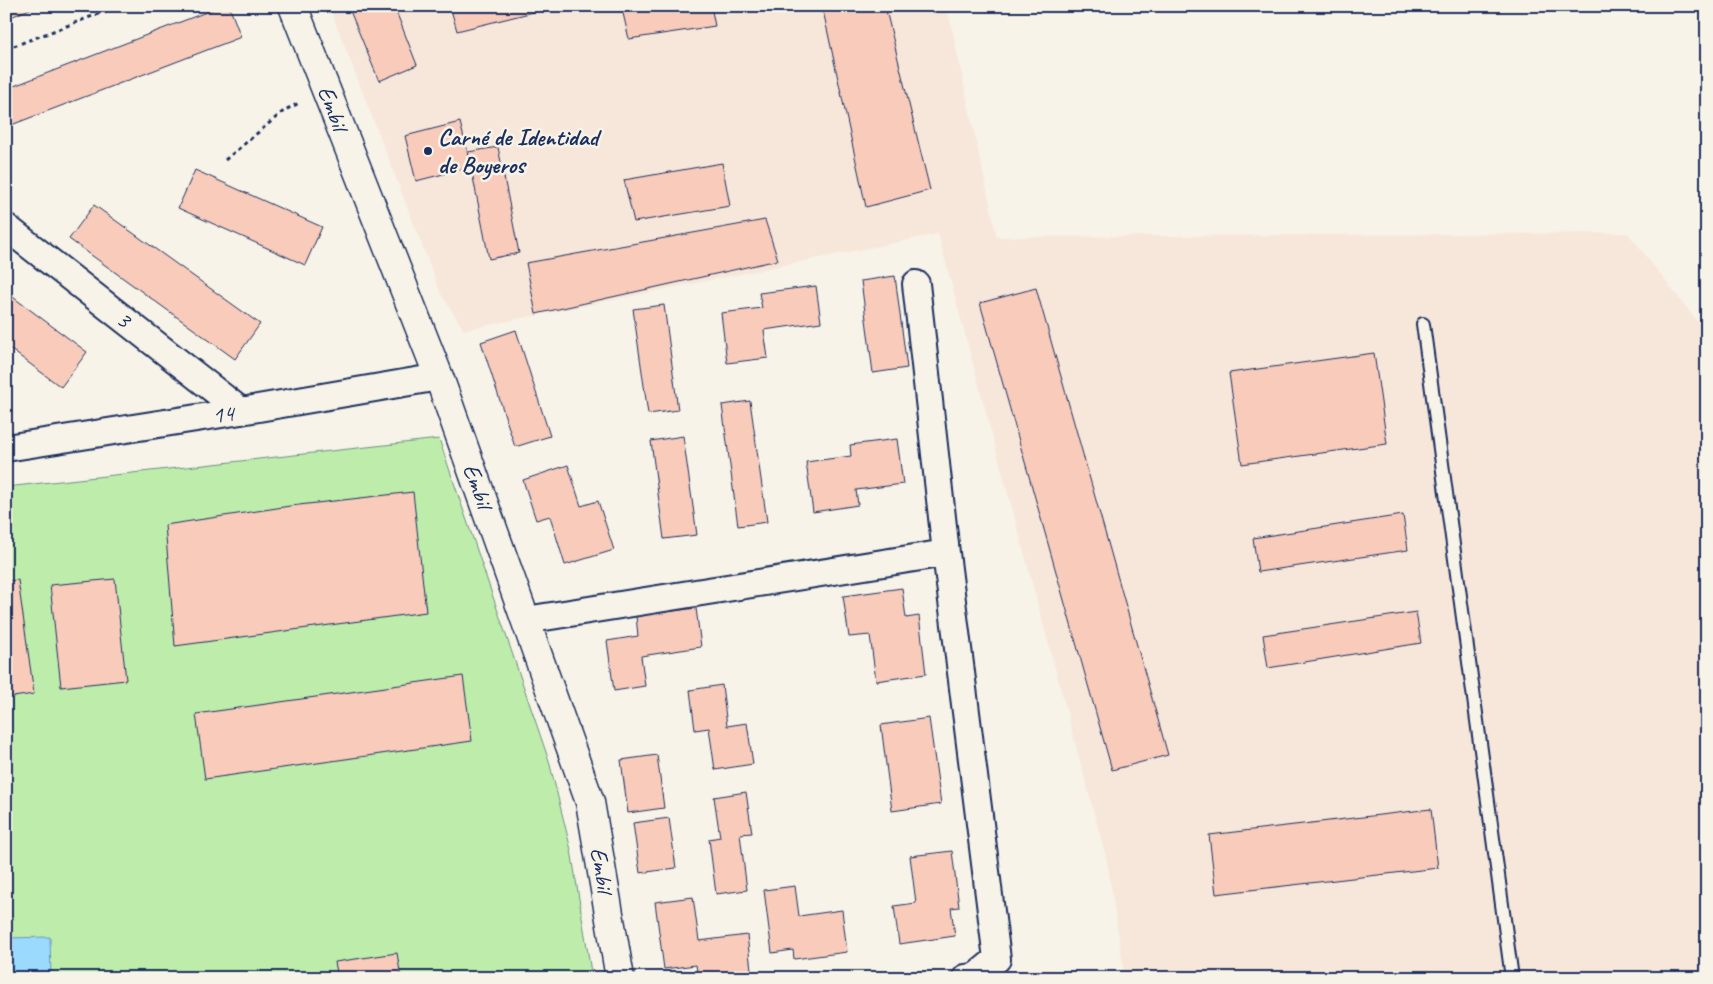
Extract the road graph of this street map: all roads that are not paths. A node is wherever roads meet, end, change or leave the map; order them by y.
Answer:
1 (293, 6) edge
2 (6, 228) edge
3 (916, 284) dead end
4 (1422, 324) dead end
5 (439, 377) junction
6 (241, 411) junction
7 (6, 448) edge
8 (946, 553) junction
9 (526, 620) junction
10 (972, 977) edge
11 (620, 978) edge
12 (1512, 978) edge

1 - 5 street, Embil
2 - 6 street, 3
3 - 8 street
4 - 12 lane
5 - 6 street, 14
5 - 9 street, Embil
6 - 7 street, 14
8 - 9 street
8 - 10 street
9 - 11 street, Embil

